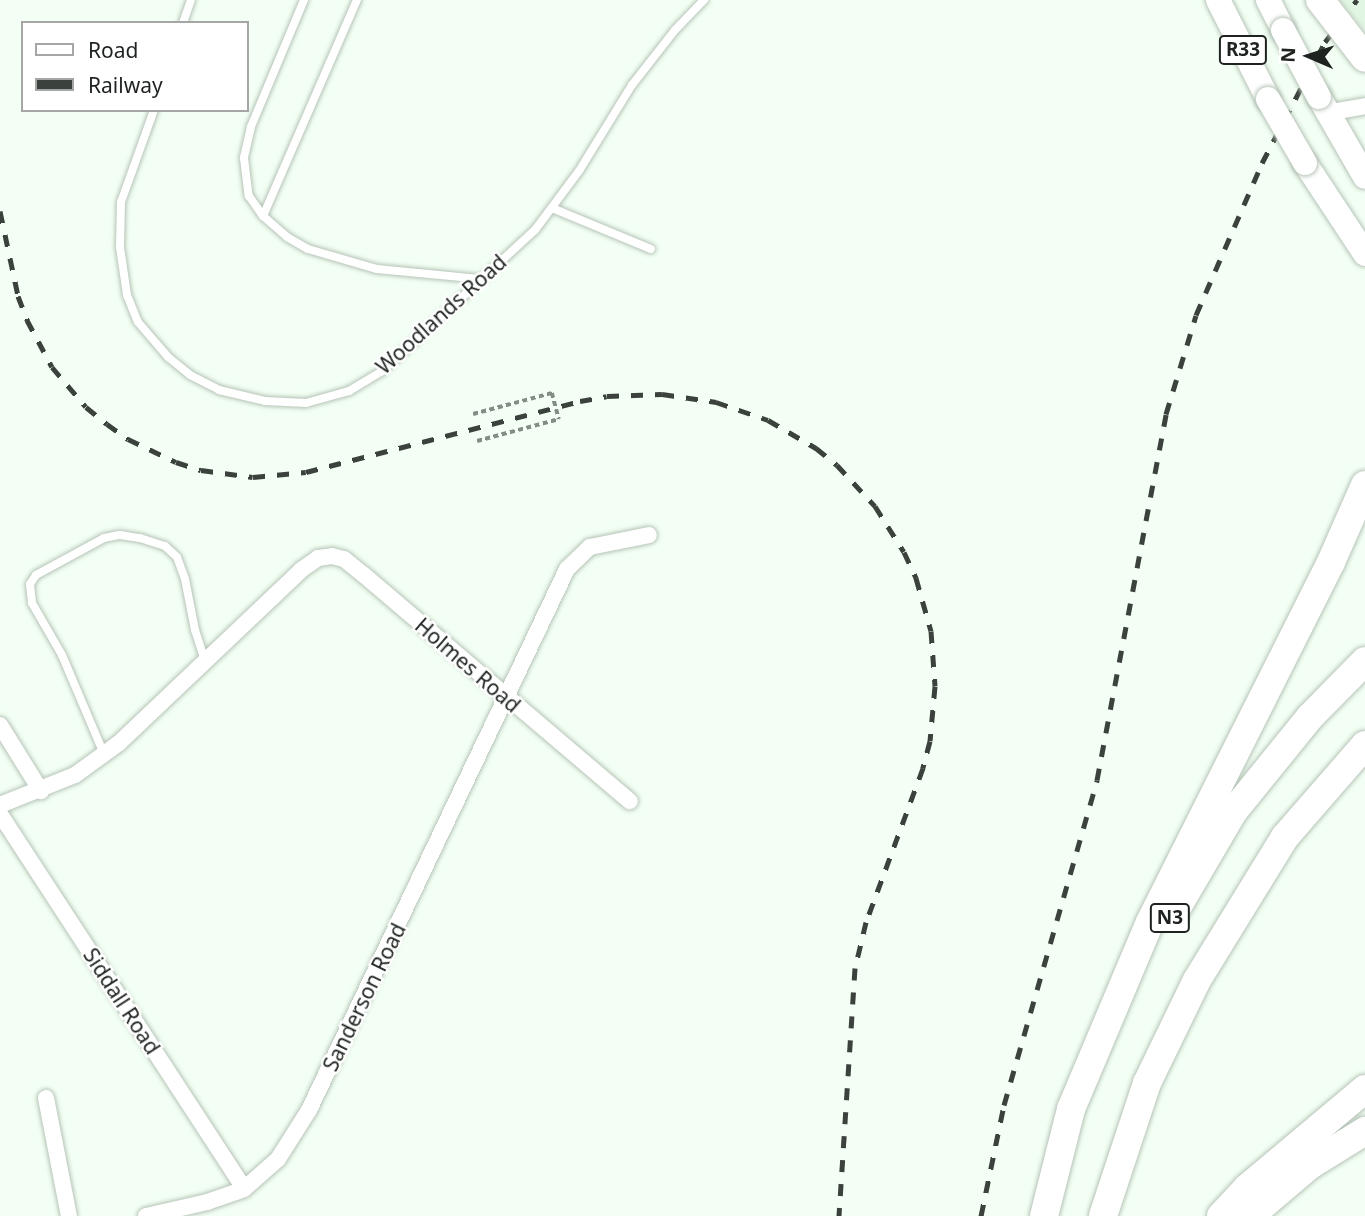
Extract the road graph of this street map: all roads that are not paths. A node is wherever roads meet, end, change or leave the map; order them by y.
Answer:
1 (191, 0) edge
2 (304, 0) edge
3 (357, 0) edge
4 (704, 0) edge
5 (1218, 0) edge
6 (1269, 0) edge
7 (1320, 0) edge
8 (184, 21) edge
9 (1365, 58) edge
10 (1322, 105) junction
11 (1365, 106) edge
12 (153, 112) edge
13 (1365, 177) edge
14 (552, 208) junction
15 (263, 216) junction
16 (651, 249) dead end
17 (1365, 254) edge
18 (480, 279) junction
19 (1365, 485) edge
20 (1365, 496) edge
21 (1350, 522) junction
22 (649, 535) dead end
23 (1365, 661) edge
24 (205, 662) junction
25 (507, 698) junction
26 (0, 725) edge
27 (1365, 745) edge
28 (104, 754) junction
29 (41, 790) junction
30 (630, 801) dead end
31 (0, 805) edge
32 (0, 814) edge
33 (1365, 1088) edge
34 (46, 1098) dead end
35 (1365, 1131) edge
36 (244, 1188) junction
37 (69, 1216) edge
38 (146, 1216) edge
39 (1045, 1216) edge
40 (1104, 1216) edge
41 (1221, 1216) edge
42 (1250, 1216) edge

1 - 8 lane
2 - 15 lane
3 - 15 lane
4 - 14 lane, Woodlands Road
5 - 17 main road, R33, bridge
6 - 10 main road, R33, bridge
7 - 9 highway, bridge
10 - 11 street
10 - 13 main road, R33
12 - 18 lane, Woodlands Road
14 - 16 lane
14 - 18 lane, Woodlands Road
15 - 18 lane
19 - 21 highway
20 - 21 highway
21 - 39 highway
22 - 25 street, Sanderson Road
23 - 39 highway, N3
24 - 25 street, Holmes Road
24 - 28 street
24 - 28 lane
25 - 30 street, Holmes Road
25 - 36 street, Sanderson Road
26 - 29 street
27 - 40 highway, N3
28 - 29 street
29 - 31 street
32 - 36 street, Siddall Road
33 - 41 highway
34 - 37 street
35 - 42 highway
36 - 38 street, Sanderson Road

